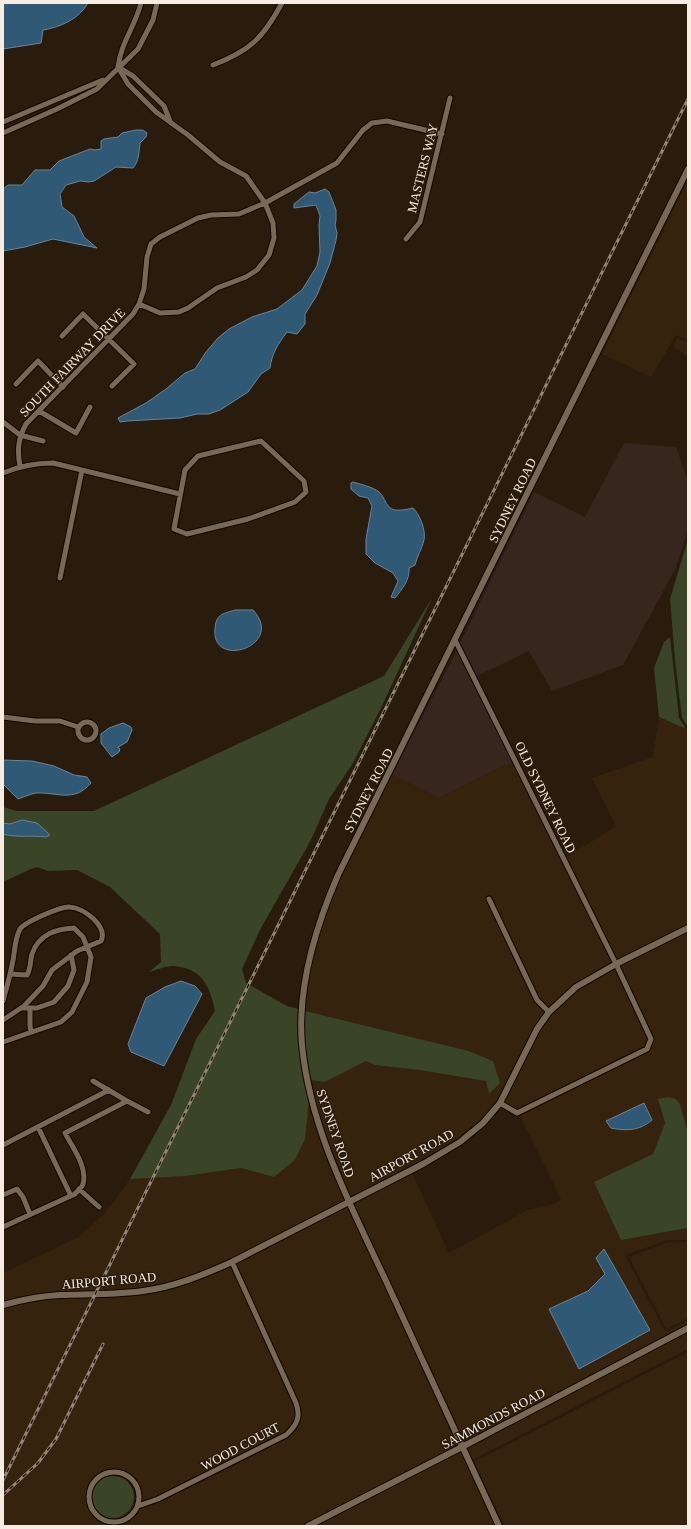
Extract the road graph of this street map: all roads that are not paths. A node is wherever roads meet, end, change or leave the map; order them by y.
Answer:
1 (141, 3) edge
2 (157, 3) edge
3 (282, 3) edge
4 (213, 65) dead end
5 (118, 67) junction
6 (106, 79) junction
7 (450, 98) dead end
8 (3, 122) edge
9 (170, 122) junction
10 (3, 133) edge
11 (442, 134) junction
12 (688, 169) edge
13 (265, 203) junction
14 (406, 239) dead end
15 (140, 304) junction
16 (62, 336) dead end
17 (108, 339) junction
18 (16, 384) dead end
19 (112, 386) dead end
20 (63, 387) junction
21 (90, 407) dead end
22 (39, 411) junction
23 (3, 422) edge
24 (20, 435) junction
25 (43, 441) dead end
26 (20, 466) junction
27 (82, 470) junction
28 (3, 473) edge
29 (180, 494) junction
30 (60, 578) dead end
31 (455, 640) junction
32 (3, 717) edge
33 (78, 727) dead end
34 (489, 899) dead end
35 (688, 928) edge
36 (87, 946) junction
37 (71, 955) junction
38 (616, 964) junction
39 (10, 974) junction
40 (3, 1001) edge
41 (22, 1008) junction
42 (30, 1008) junction
43 (549, 1012) junction
44 (3, 1020) edge
45 (31, 1031) junction
46 (3, 1042) edge
47 (93, 1080) dead end
48 (109, 1090) junction
49 (126, 1101) junction
50 (500, 1103) junction
51 (148, 1112) dead end
52 (38, 1127) junction
53 (3, 1145) edge
54 (80, 1189) junction
55 (3, 1195) edge
56 (71, 1196) junction
57 (349, 1201) junction
58 (98, 1207) dead end
59 (30, 1214) junction
60 (3, 1227) edge
61 (232, 1262) junction
62 (3, 1304) edge
63 (688, 1328) edge
64 (462, 1447) junction
65 (138, 1506) junction
66 (308, 1526) edge
67 (500, 1526) edge

1 - 5 street
2 - 5 street
3 - 4 street
5 - 6 street
5 - 9 street
5 - 9 street
6 - 8 street
6 - 10 street
7 - 11 street, MASTERS WAY
9 - 13 street
11 - 13 street, SOUTH FAIRWAY DRIVE
11 - 14 street, MASTERS WAY
12 - 31 street, SYDNEY ROAD
13 - 15 street, SOUTH FAIRWAY DRIVE
13 - 15 street
15 - 17 street, SOUTH FAIRWAY DRIVE
16 - 17 street
17 - 19 street
17 - 20 street, SOUTH FAIRWAY DRIVE
18 - 20 street
20 - 22 street, SOUTH FAIRWAY DRIVE
21 - 22 street
22 - 24 street, SOUTH FAIRWAY DRIVE
23 - 24 street
24 - 25 street
24 - 26 street, SOUTH FAIRWAY DRIVE
26 - 27 street
26 - 28 street
27 - 29 street
27 - 30 street
29 - 29 street
31 - 38 street, OLD SYDNEY ROAD
31 - 57 street, SYDNEY ROAD
32 - 33 street
34 - 43 street
35 - 38 street, AIRPORT ROAD
36 - 37 street
36 - 39 street
36 - 39 street
36 - 45 street
37 - 41 street
37 - 42 street
38 - 43 street, AIRPORT ROAD
38 - 50 street, OLD SYDNEY ROAD
39 - 40 street
41 - 42 street
41 - 44 street
42 - 45 street
43 - 50 street, AIRPORT ROAD
45 - 46 street
47 - 48 street
48 - 49 street
48 - 52 street
49 - 51 street
49 - 54 street
50 - 57 street, AIRPORT ROAD
52 - 53 street
52 - 56 street
54 - 56 street
54 - 58 street
55 - 59 street
56 - 59 street
57 - 61 street, AIRPORT ROAD
57 - 64 street, SYDNEY ROAD
59 - 60 street
61 - 62 street, AIRPORT ROAD
61 - 65 street, WOOD COURT
63 - 64 street, SAMMONDS ROAD
64 - 66 street, SAMMONDS ROAD
64 - 67 street, SYDNEY ROAD
65 - 65 street, WOOD COURT

